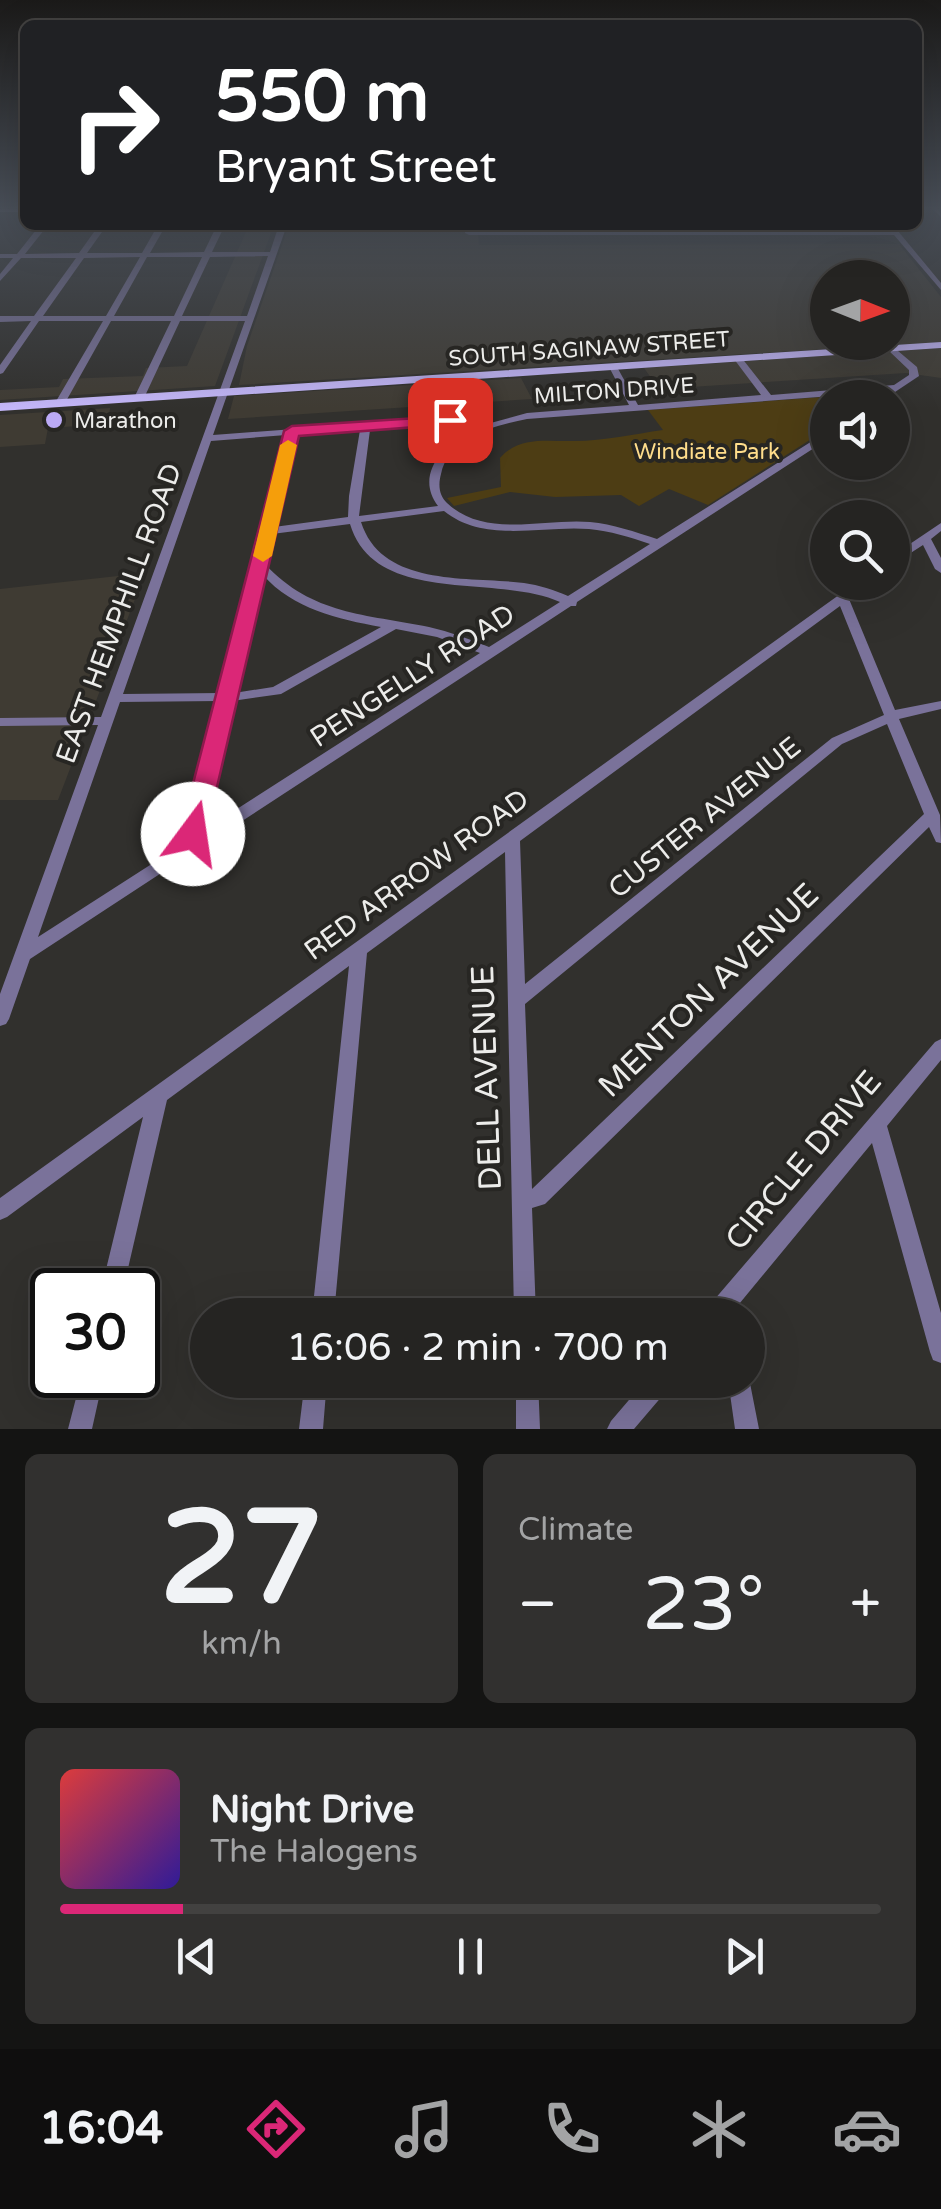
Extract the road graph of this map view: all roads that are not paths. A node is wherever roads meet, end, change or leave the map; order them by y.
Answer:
1 (68, 276) edge
2 (132, 276) edge
3 (197, 276) edge
4 (266, 276) edge
5 (107, 318) junction
6 (177, 318) junction
7 (249, 318) junction
8 (0, 319) edge
9 (36, 319) junction
10 (941, 345) edge
11 (910, 347) edge
12 (810, 353) edge
13 (738, 358) junction
14 (904, 360) edge
15 (613, 366) junction
16 (0, 371) edge
17 (436, 378) junction
18 (910, 380) edge
19 (223, 392) junction
20 (810, 395) edge
21 (139, 398) junction
22 (769, 399) junction
23 (60, 403) junction
24 (0, 407) edge
25 (635, 408) junction
26 (450, 420) junction
27 (365, 426) junction
28 (475, 430) junction
29 (292, 431) junction
30 (207, 438) junction
31 (810, 446) edge
32 (445, 508) junction
33 (354, 518) junction
34 (941, 526) edge
35 (269, 531) junction
36 (925, 538) junction
37 (660, 544) junction
38 (910, 549) edge
39 (260, 565) junction
40 (941, 568) edge
41 (842, 600) edge
42 (843, 600) edge
43 (572, 602) junction
44 (392, 626) junction
45 (491, 653) junction
46 (227, 696) junction
47 (117, 698) junction
48 (941, 704) edge
49 (892, 715) junction
50 (106, 721) junction
51 (0, 722) edge
52 (932, 815) junction
53 (512, 838) junction
54 (941, 838) edge
55 (202, 842) junction
56 (359, 950) junction
57 (23, 955) junction
58 (516, 1001) junction
59 (0, 1019) edge
60 (941, 1046) edge
61 (159, 1095) junction
62 (876, 1122) junction
63 (522, 1201) junction
64 (0, 1210) edge
65 (117, 1268) edge
66 (325, 1298) edge
67 (525, 1298) edge
68 (734, 1298) edge
69 (941, 1352) edge
70 (87, 1398) edge
71 (315, 1398) edge
72 (527, 1398) edge
73 (646, 1398) edge
74 (743, 1398) edge
75 (80, 1429) edge
76 (312, 1429) edge
77 (528, 1429) edge
78 (619, 1429) edge
79 (747, 1429) edge

1 - 9 street
2 - 5 street
3 - 6 street
4 - 7 street, EAST HEMPHILL ROAD
5 - 6 street
5 - 9 street
5 - 23 street
6 - 7 street
6 - 21 street
7 - 19 street, EAST HEMPHILL ROAD
8 - 9 street
9 - 16 street
10 - 11 main road, SOUTH SAGINAW STREET
12 - 13 main road, SOUTH SAGINAW STREET
13 - 15 main road, SOUTH SAGINAW STREET
13 - 22 street
14 - 18 street
15 - 17 main road, SOUTH SAGINAW STREET
15 - 25 street
17 - 19 main road, SOUTH SAGINAW STREET
17 - 26 street
19 - 21 main road, SOUTH SAGINAW STREET
19 - 30 street, EAST HEMPHILL ROAD
20 - 22 street, MILTON DRIVE
21 - 23 main road, SOUTH SAGINAW STREET
22 - 25 street, MILTON DRIVE
23 - 24 main road, SOUTH SAGINAW STREET
25 - 28 street, MILTON DRIVE
26 - 27 street
26 - 28 street
27 - 29 street
27 - 33 street
28 - 32 street, MILTON DRIVE
29 - 30 street
29 - 35 street
30 - 47 street, EAST HEMPHILL ROAD
31 - 37 street, PENGELLY ROAD
32 - 33 street
32 - 37 street
33 - 35 street
33 - 43 street
34 - 36 street
35 - 39 street
36 - 38 street
36 - 40 street
37 - 43 street, PENGELLY ROAD
39 - 44 street
39 - 46 street
41 - 53 street, RED ARROW ROAD
42 - 49 street
43 - 45 street, PENGELLY ROAD
44 - 45 street
44 - 46 street
45 - 55 street, PENGELLY ROAD
46 - 47 street
46 - 55 street
47 - 50 street, EAST HEMPHILL ROAD
48 - 49 street, CUSTER AVENUE
49 - 52 street
49 - 58 street, CUSTER AVENUE
50 - 51 street
50 - 57 street, EAST HEMPHILL ROAD
52 - 54 street
52 - 63 street, MENTON AVENUE
53 - 56 street, RED ARROW ROAD
53 - 58 street, DELL AVENUE
55 - 57 street, PENGELLY ROAD
56 - 61 street, RED ARROW ROAD
56 - 66 street
57 - 59 street, EAST HEMPHILL ROAD
58 - 63 street, DELL AVENUE
60 - 62 street, CIRCLE DRIVE
61 - 64 street, RED ARROW ROAD
61 - 65 street
62 - 68 street, CIRCLE DRIVE
62 - 69 street
63 - 67 street, DELL AVENUE
70 - 75 street
71 - 76 street
72 - 77 street
73 - 78 street
74 - 79 street

